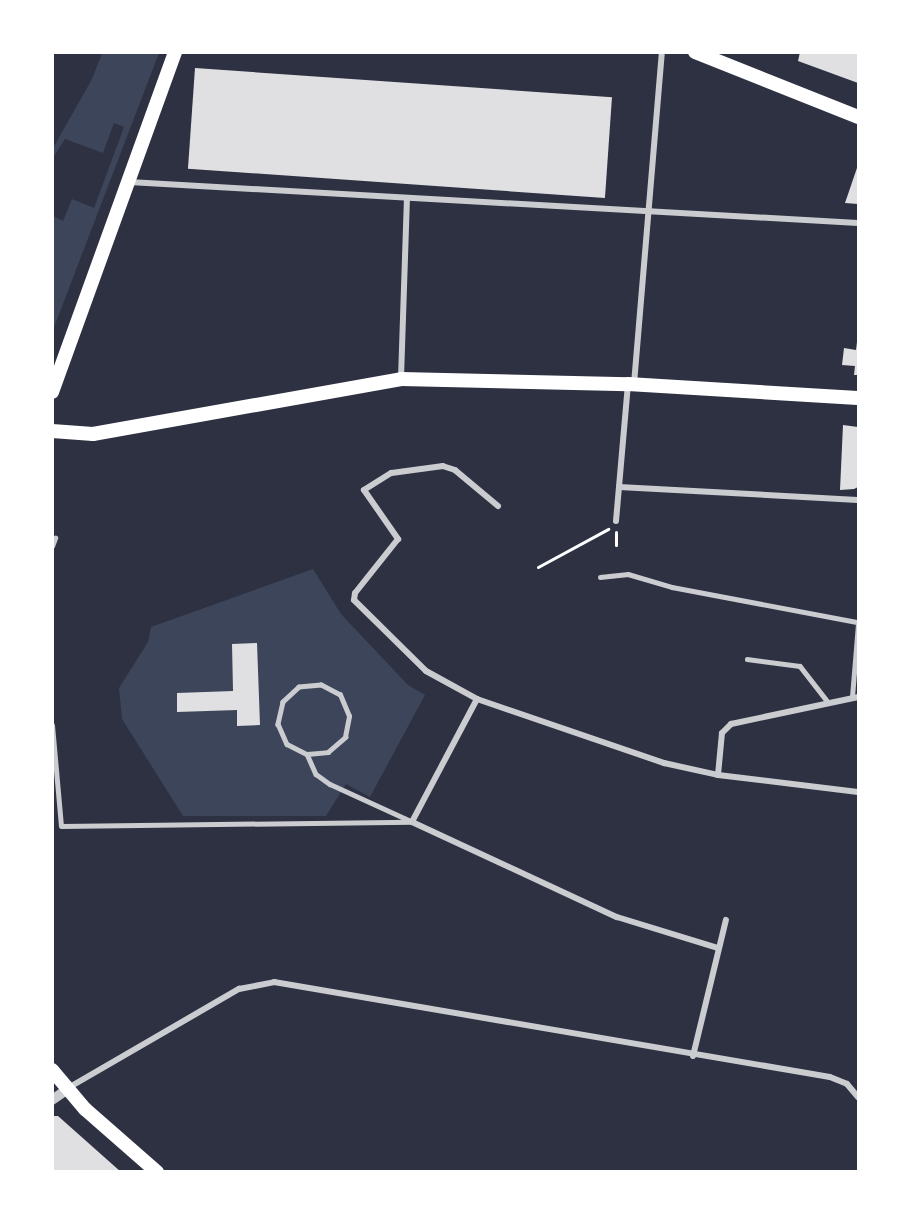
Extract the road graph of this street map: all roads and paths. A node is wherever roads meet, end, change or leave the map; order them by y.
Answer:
1 (175, 52) edge
2 (662, 52) edge
3 (694, 52) edge
4 (858, 117) edge
5 (128, 182) junction
6 (407, 198) junction
7 (649, 214) junction
8 (858, 224) edge
9 (401, 379) junction
10 (631, 384) junction
11 (52, 392) edge
12 (858, 398) edge
13 (52, 431) edge
14 (619, 487) junction
15 (858, 500) edge
16 (498, 506) dead end
17 (616, 521) dead end
18 (602, 535) dead end
19 (55, 538) dead end
20 (52, 546) edge
21 (538, 567) dead end
22 (600, 577) dead end
23 (858, 623) edge
24 (747, 658) dead end
25 (855, 697) edge
26 (477, 699) junction
27 (828, 702) junction
28 (52, 725) edge
29 (307, 754) junction
30 (718, 774) junction
31 (858, 792) edge
32 (412, 822) junction
33 (726, 920) dead end
34 (718, 948) junction
35 (693, 1056) junction
36 (52, 1070) edge
37 (68, 1089) junction
38 (858, 1097) edge
39 (52, 1100) edge
40 (157, 1172) edge

1 - 5 main road
2 - 7 street
3 - 4 main road
5 - 6 street
5 - 11 main road
6 - 7 street
6 - 9 street
7 - 8 street
7 - 10 street
9 - 10 main road
9 - 13 main road
10 - 12 main road
10 - 14 street
14 - 15 street
14 - 17 street
16 - 26 street
18 - 21 path
19 - 20 street
22 - 23 lane
23 - 25 lane
24 - 27 lane
25 - 27 street
26 - 30 street
26 - 32 street
27 - 30 street
28 - 32 street
29 - 29 lane
29 - 32 lane
30 - 31 street
32 - 34 street
33 - 34 street
34 - 35 street
35 - 37 street
35 - 38 street
36 - 37 main road
37 - 39 street
37 - 40 main road

